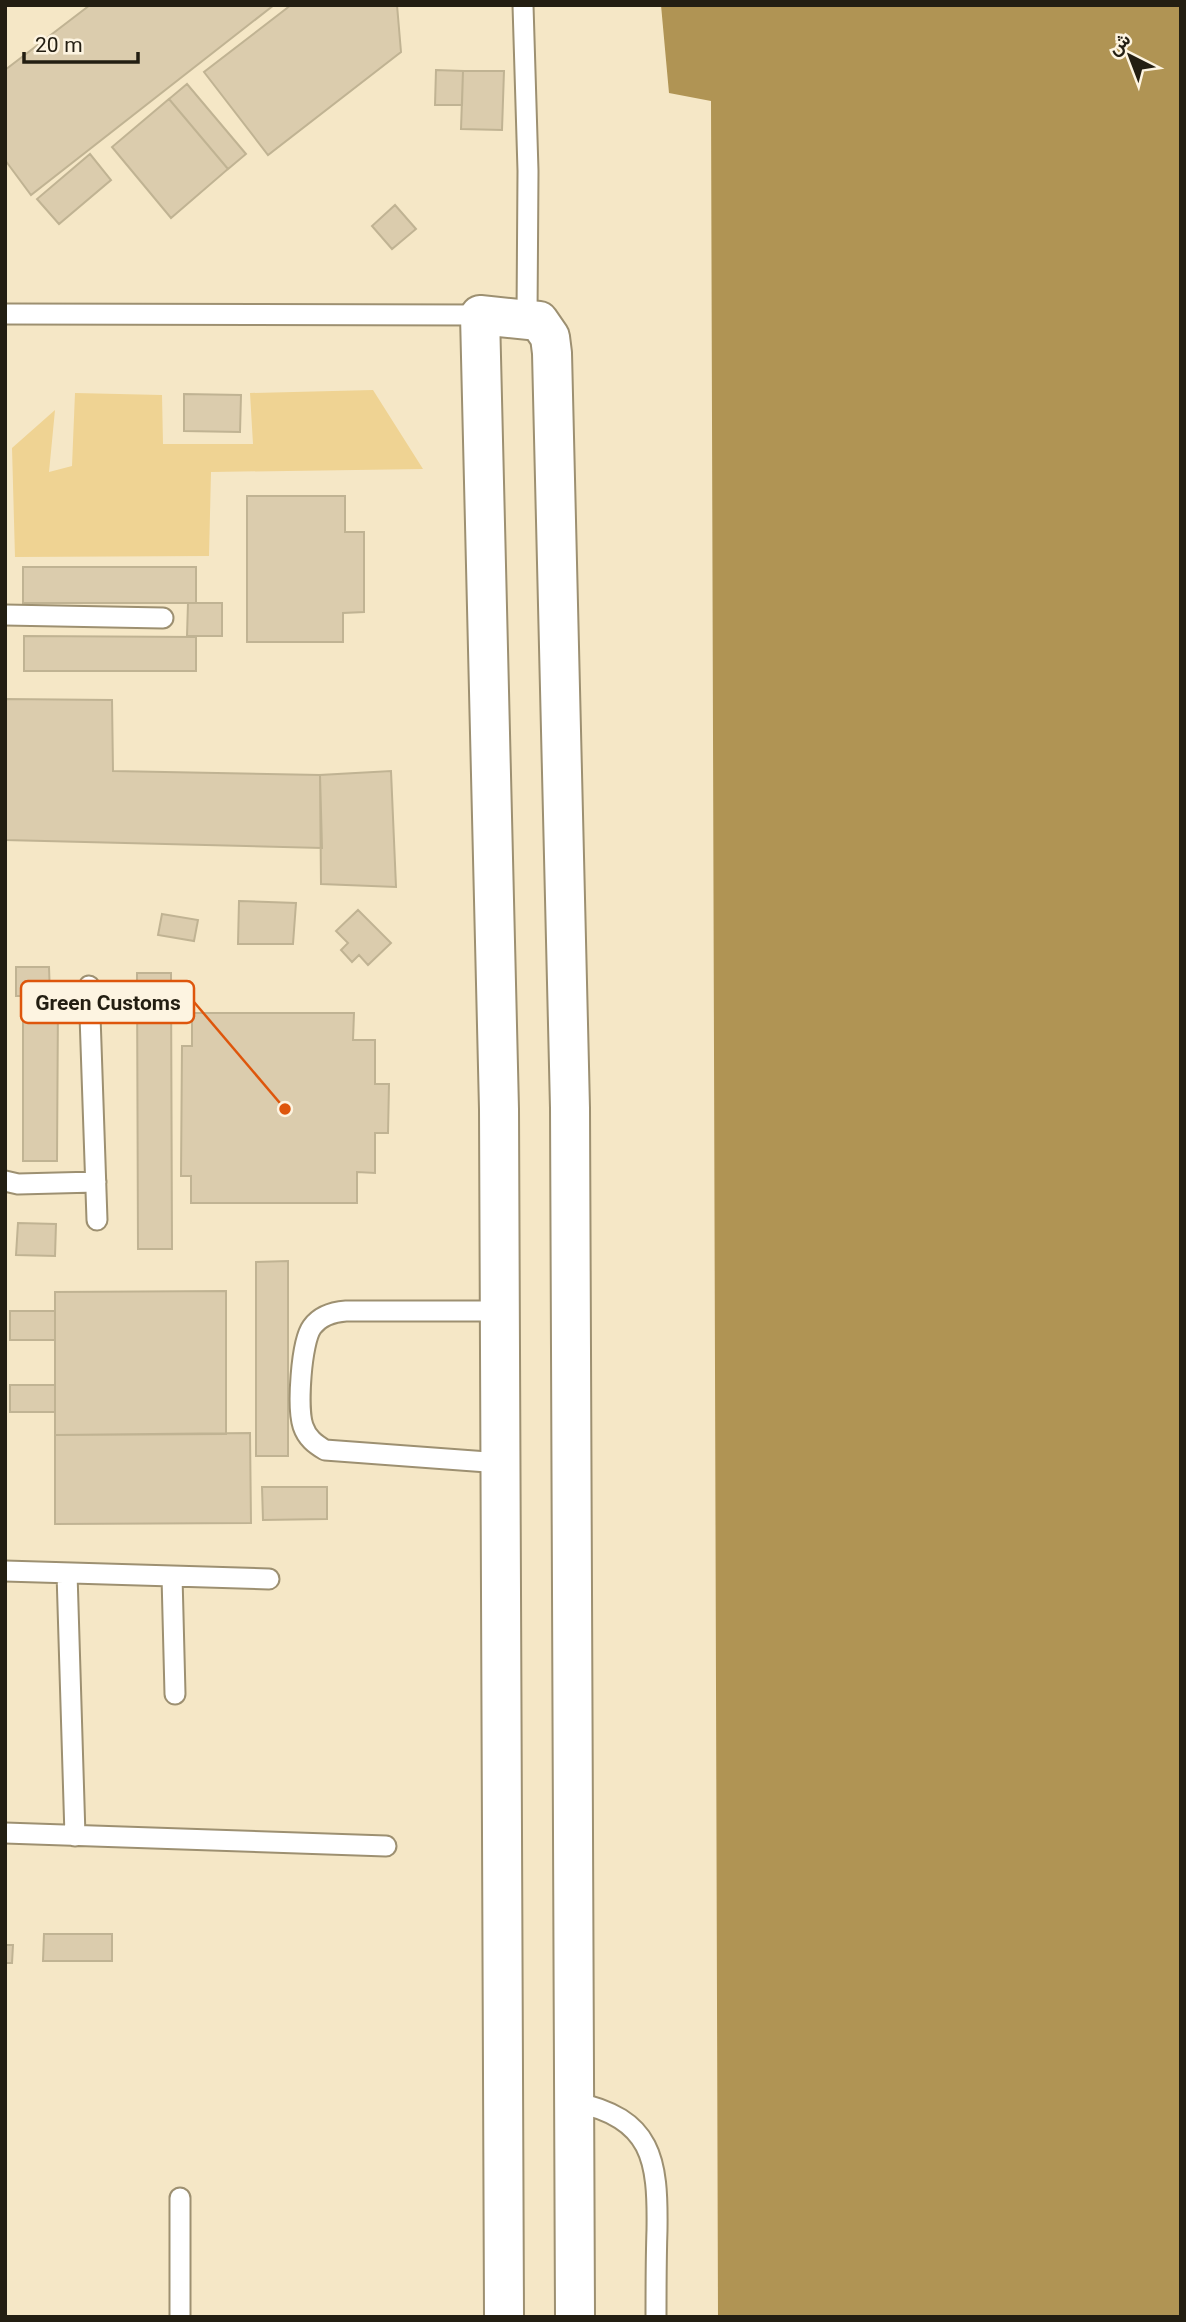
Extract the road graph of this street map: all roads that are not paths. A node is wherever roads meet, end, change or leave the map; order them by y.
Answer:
1 (523, 5) edge
2 (5, 314) edge
3 (480, 315) junction
4 (527, 317) junction
5 (5, 615) edge
6 (163, 618) dead end
7 (89, 986) dead end
8 (5, 1181) edge
9 (96, 1182) junction
10 (97, 1220) dead end
11 (500, 1311) junction
12 (501, 1464) junction
13 (5, 1571) edge
14 (67, 1573) junction
15 (172, 1576) junction
16 (270, 1579) dead end
17 (175, 1694) dead end
18 (5, 1833) edge
19 (75, 1836) junction
20 (386, 1846) dead end
21 (574, 2102) junction
22 (180, 2198) dead end
23 (180, 2317) edge
24 (504, 2317) edge
25 (575, 2317) edge
26 (656, 2317) edge

1 - 4 lane
2 - 3 lane
3 - 4 street
3 - 11 street
4 - 21 street
5 - 6 lane
7 - 9 lane
8 - 9 lane
9 - 10 lane
11 - 12 street
11 - 12 lane
12 - 24 street
13 - 14 lane
14 - 15 lane
14 - 19 lane
15 - 16 lane
15 - 17 lane
18 - 19 lane
19 - 20 lane
21 - 25 street
21 - 26 lane
22 - 23 lane

